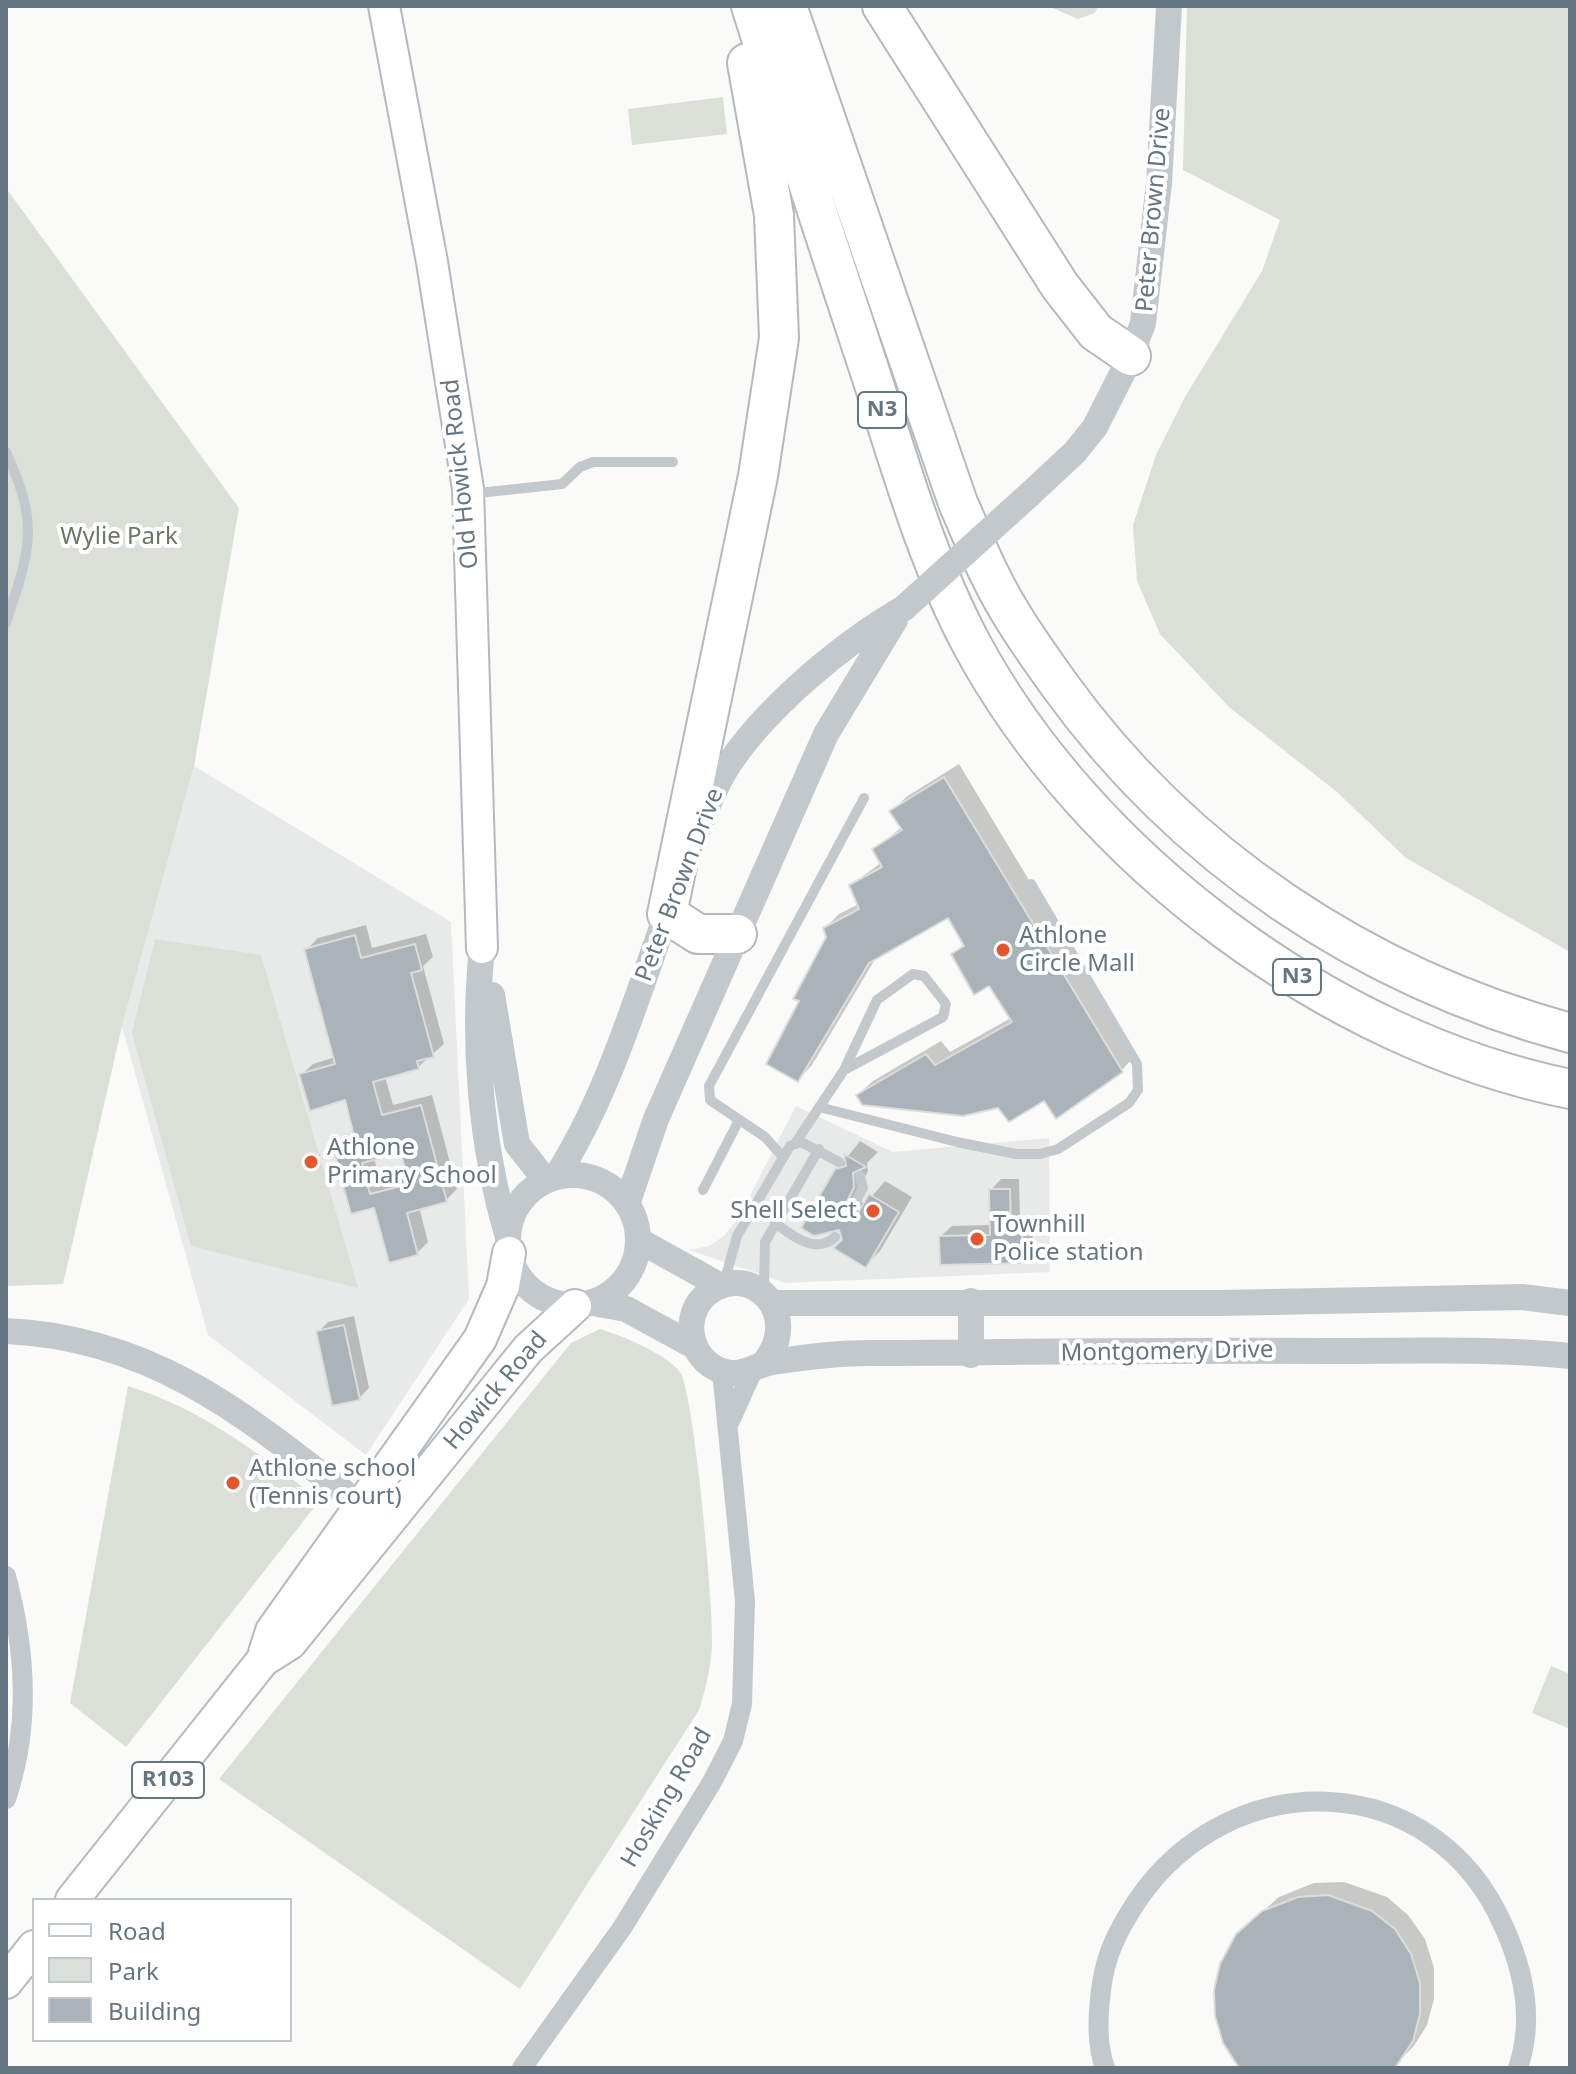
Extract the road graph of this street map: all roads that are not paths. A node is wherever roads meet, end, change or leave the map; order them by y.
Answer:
1 (384, 6) edge
2 (734, 6) edge
3 (751, 6) edge
4 (787, 6) edge
5 (882, 6) edge
6 (1169, 6) edge
7 (1131, 356) junction
8 (6, 452) edge
9 (673, 462) dead end
10 (468, 494) junction
11 (904, 608) junction
12 (6, 623) edge
13 (864, 798) dead end
14 (1031, 884) dead end
15 (667, 914) junction
16 (737, 934) junction
17 (482, 948) junction
18 (1570, 1033) edge
19 (844, 1070) junction
20 (1570, 1089) edge
21 (819, 1107) junction
22 (739, 1120) junction
23 (796, 1142) junction
24 (819, 1149) junction
25 (782, 1156) junction
26 (839, 1162) dead end
27 (860, 1176) dead end
28 (551, 1179) junction
29 (703, 1190) dead end
30 (627, 1204) junction
31 (851, 1211) dead end
32 (775, 1223) junction
33 (835, 1237) dead end
34 (638, 1240) junction
35 (509, 1245) junction
36 (722, 1286) junction
37 (768, 1298) junction
38 (971, 1301) junction
39 (1570, 1303) edge
40 (584, 1304) junction
41 (6, 1331) edge
42 (694, 1346) junction
43 (971, 1355) junction
44 (1570, 1356) edge
45 (759, 1367) junction
46 (722, 1372) junction
47 (730, 1421) junction
48 (375, 1516) junction
49 (6, 1576) edge
50 (6, 1799) edge
51 (74, 1898) edge
52 (32, 1950) edge
53 (6, 1982) edge
54 (522, 2068) edge
55 (1105, 2068) edge
56 (1518, 2068) edge

1 - 10 main road, Old Howick Road / R103
2 - 15 highway
3 - 20 highway, N3
4 - 18 highway, N3
5 - 7 highway
6 - 7 street, Peter Brown Drive
7 - 11 street, Peter Brown Drive, bridge
8 - 12 lane
9 - 10 lane
10 - 17 main road, Old Howick Road / R103
11 - 15 street, Peter Brown Drive
11 - 16 street, Peter Brown Drive
13 - 22 lane
14 - 21 lane
15 - 16 highway
15 - 28 street, Peter Brown Drive
16 - 30 street, Peter Brown Drive
17 - 28 street, Old Howick Road / R103
17 - 35 street, Old Howick Road / R103
19 - 19 lane
19 - 21 lane
21 - 23 lane
22 - 25 lane
22 - 29 lane
23 - 24 lane
23 - 25 lane
24 - 26 lane
24 - 32 lane
25 - 36 lane
27 - 31 lane
28 - 30 street
28 - 35 street, R103
30 - 34 street
32 - 33 lane
32 - 37 lane
34 - 36 street
34 - 40 street, R103
35 - 40 street, R103
35 - 48 main road, Howick Road / R103
36 - 37 street
36 - 42 street
37 - 38 street, Montgomery Drive
37 - 45 street
38 - 39 street, Montgomery Drive
38 - 43 street
40 - 42 street
40 - 48 main road, Howick Road / R103
41 - 48 street
42 - 46 street
43 - 44 street, Montgomery Drive
43 - 45 street, Montgomery Drive
45 - 46 street
45 - 47 street, Hosking Road
46 - 47 street, Hosking Road
47 - 54 street, Hosking Road
48 - 51 main road, Howick Road / R103
49 - 50 street
52 - 53 main road
55 - 56 street

